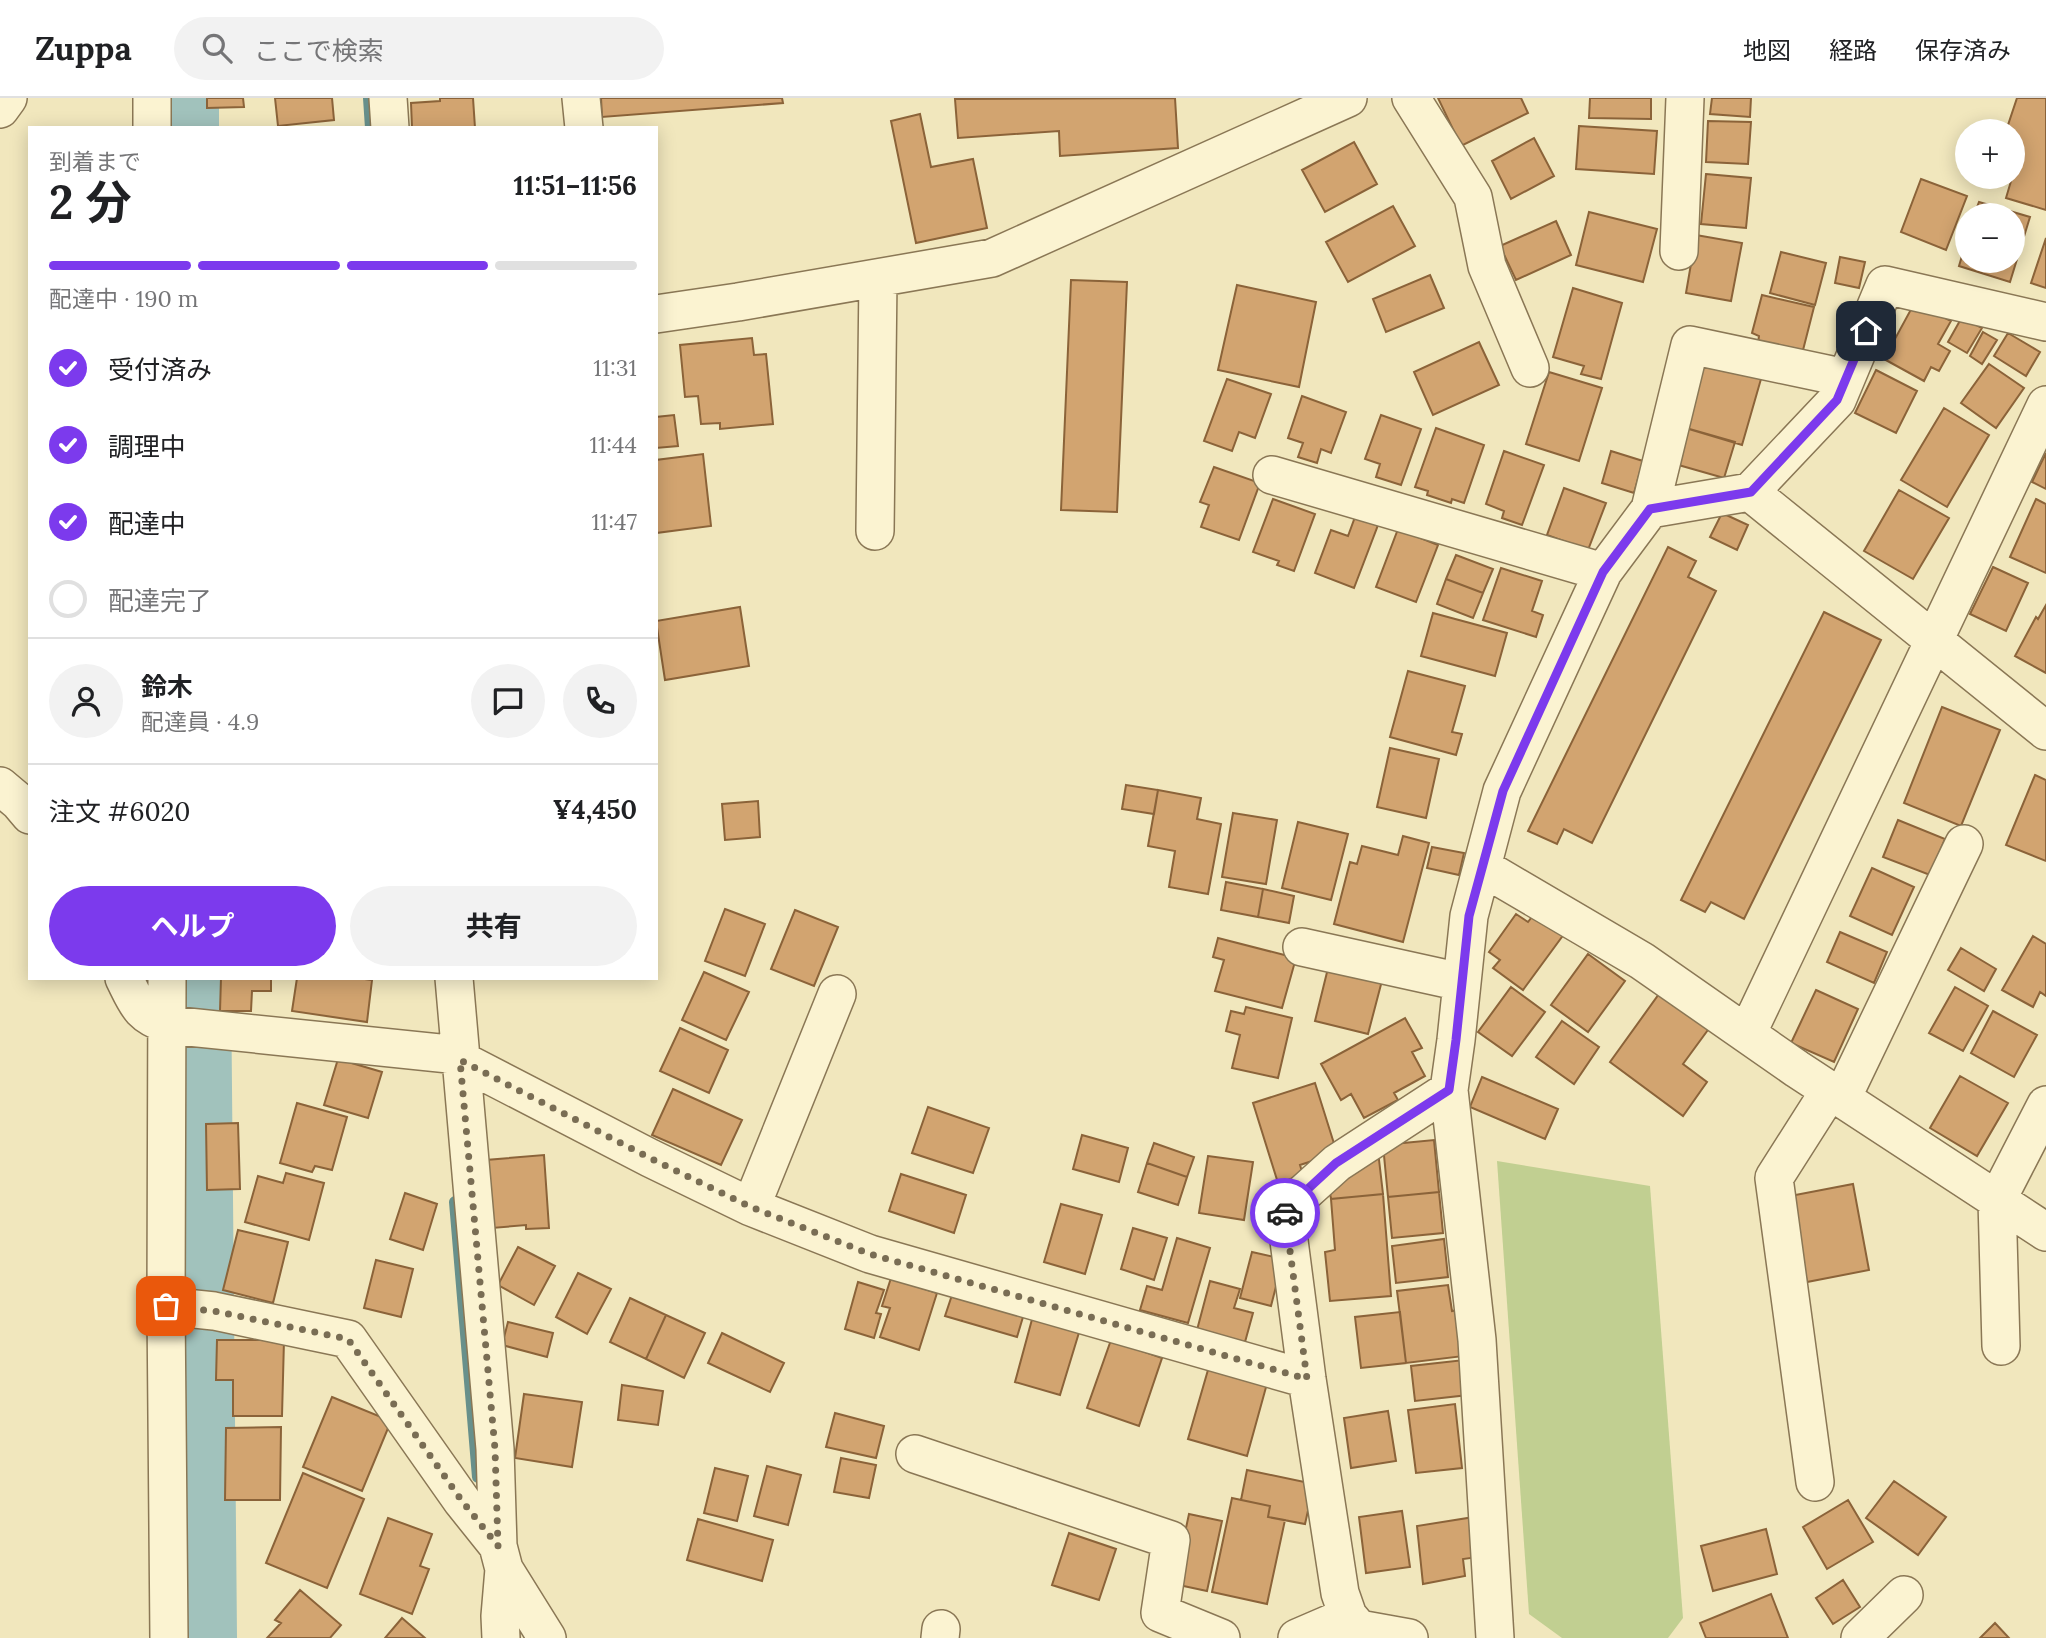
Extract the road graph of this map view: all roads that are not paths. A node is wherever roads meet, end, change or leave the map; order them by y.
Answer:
1 (8, 98) edge
2 (152, 98) edge
3 (388, 98) edge
4 (582, 98) edge
5 (1348, 98) edge
6 (1411, 98) edge
7 (1685, 98) edge
8 (0, 109) edge
9 (152, 126) edge
10 (390, 126) edge
11 (584, 126) edge
12 (1679, 251) dead end
13 (878, 278) junction
14 (658, 314) edge
15 (2046, 322) edge
16 (1530, 368) dead end
17 (1846, 378) junction
18 (2046, 405) edge
19 (1272, 475) dead end
20 (1751, 492) junction
21 (1650, 509) junction
22 (875, 531) dead end
23 (1603, 572) junction
24 (1934, 641) junction
25 (2046, 731) edge
26 (0, 786) edge
27 (28, 813) edge
28 (1964, 844) dead end
29 (1482, 867) junction
30 (1302, 947) dead end
31 (125, 980) edge
32 (168, 980) edge
33 (454, 980) edge
34 (1461, 982) junction
35 (837, 994) dead end
36 (187, 1026) junction
37 (1747, 1034) junction
38 (448, 1055) junction
39 (1449, 1090) junction
40 (1836, 1094) junction
41 (2046, 1105) edge
42 (1997, 1200) junction
43 (751, 1207) junction
44 (2046, 1232) edge
45 (188, 1308) junction
46 (2001, 1346) dead end
47 (1307, 1379) junction
48 (915, 1454) dead end
49 (1815, 1482) dead end
50 (507, 1571) junction
51 (1904, 1595) dead end
52 (1356, 1628) edge
53 (169, 1638) edge
54 (501, 1638) edge
55 (547, 1638) edge
56 (574, 1638) edge
57 (1221, 1638) edge
58 (1297, 1638) edge
59 (1409, 1638) edge
60 (1495, 1638) edge
61 (1860, 1638) edge

1 - 8 street
2 - 9 street
3 - 10 street
4 - 11 street
5 - 13 street
6 - 16 street
7 - 12 street
13 - 14 street
13 - 22 street
15 - 17 street
17 - 20 street
17 - 21 street
18 - 24 street
19 - 23 street
20 - 21 street
20 - 24 street
21 - 23 street
23 - 29 street
24 - 25 street
24 - 37 street
26 - 27 street
28 - 40 street
29 - 34 street
29 - 37 street
30 - 34 street
31 - 36 street
32 - 36 street
33 - 38 street
34 - 39 street
35 - 43 street
36 - 38 street
36 - 45 street
37 - 40 street
38 - 43 street
38 - 50 street
39 - 47 street
39 - 60 street
40 - 42 street
40 - 49 street
41 - 42 street
42 - 44 street
42 - 46 street
43 - 47 street
45 - 50 street
45 - 53 street
47 - 52 street
48 - 57 street
50 - 54 street
50 - 55 street
50 - 56 street
51 - 61 street
52 - 58 street
52 - 59 street

